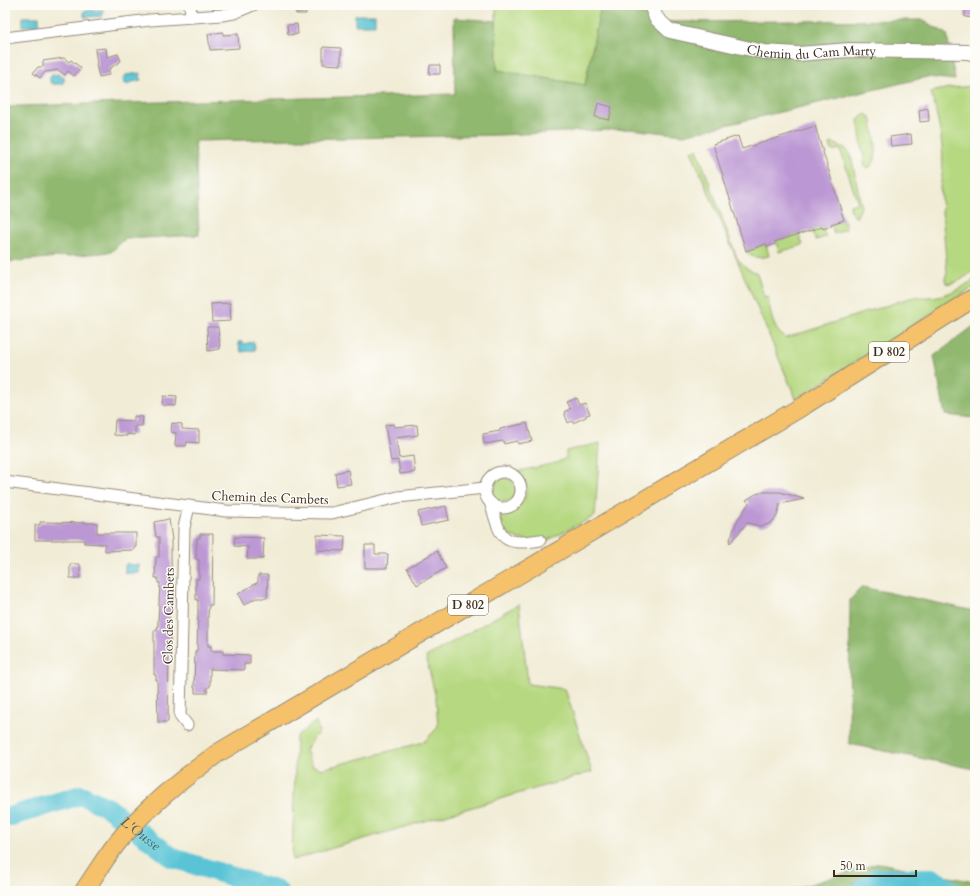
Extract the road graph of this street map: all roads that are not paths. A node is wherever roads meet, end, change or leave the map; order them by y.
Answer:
1 (253, 5) edge
2 (190, 11) edge
3 (654, 11) edge
4 (5, 38) edge
5 (975, 54) edge
6 (975, 297) edge
7 (5, 482) edge
8 (485, 488) junction
9 (490, 502) junction
10 (189, 506) junction
11 (540, 540) dead end
12 (187, 725) dead end
13 (84, 891) edge

1 - 2 street
2 - 4 street
3 - 5 street, Chemin du Cam Marty
6 - 13 main road, D 802
7 - 10 street, Chemin des Cambets
8 - 9 street
8 - 9 street
8 - 10 street, Chemin des Cambets
9 - 11 street
10 - 12 street, Clos des Cambets

